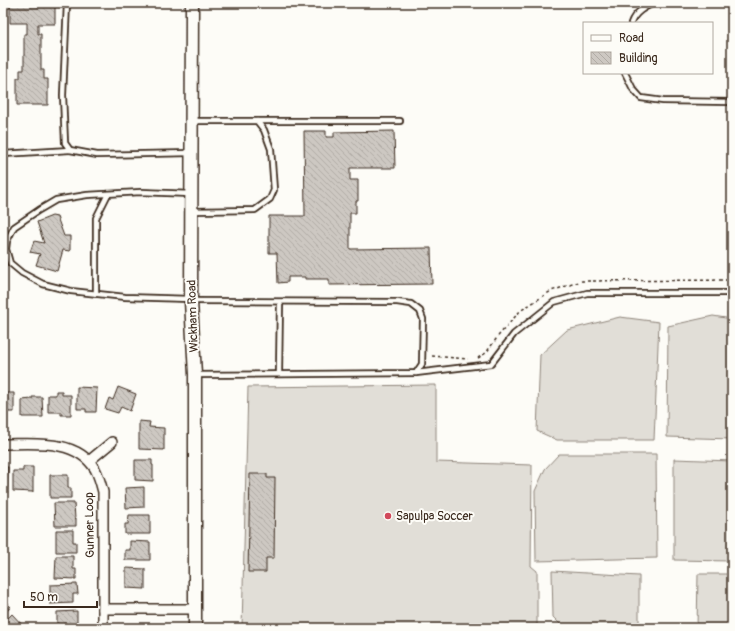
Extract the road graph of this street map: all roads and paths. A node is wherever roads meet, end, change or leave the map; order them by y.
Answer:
1 (67, 3) edge
2 (192, 3) edge
3 (654, 3) edge
4 (631, 22) edge
5 (626, 74) edge
6 (732, 102) edge
7 (192, 121) junction
8 (257, 121) junction
9 (400, 121) dead end
10 (70, 150) junction
11 (192, 153) junction
12 (3, 154) edge
13 (108, 194) junction
14 (192, 194) junction
15 (192, 211) junction
16 (732, 293) edge
17 (96, 294) junction
18 (191, 300) junction
19 (280, 302) junction
20 (279, 373) junction
21 (416, 373) junction
22 (196, 375) junction
23 (112, 442) dead end
24 (3, 444) edge
25 (89, 461) junction
26 (103, 609) junction
27 (195, 609) junction
28 (104, 628) edge
29 (195, 628) edge

1 - 10 lane
2 - 7 street, Wickham Road
3 - 4 lane
5 - 6 lane
7 - 8 lane
7 - 11 street, Wickham Road
8 - 9 lane
8 - 15 lane
10 - 11 lane
10 - 12 lane
11 - 14 street, Wickham Road
13 - 14 lane
13 - 17 lane
13 - 17 lane
14 - 15 street, Wickham Road
15 - 18 street, Wickham Road
16 - 21 lane
17 - 18 lane
18 - 19 lane
18 - 22 street, Wickham Road
19 - 20 lane
19 - 21 lane
20 - 21 lane
20 - 22 lane
22 - 27 street, Wickham Road
23 - 25 street
24 - 25 street, Gunner Loop
25 - 26 street, Gunner Loop
26 - 27 street
26 - 28 street, Gunner Loop
27 - 29 street, Wickham Road

